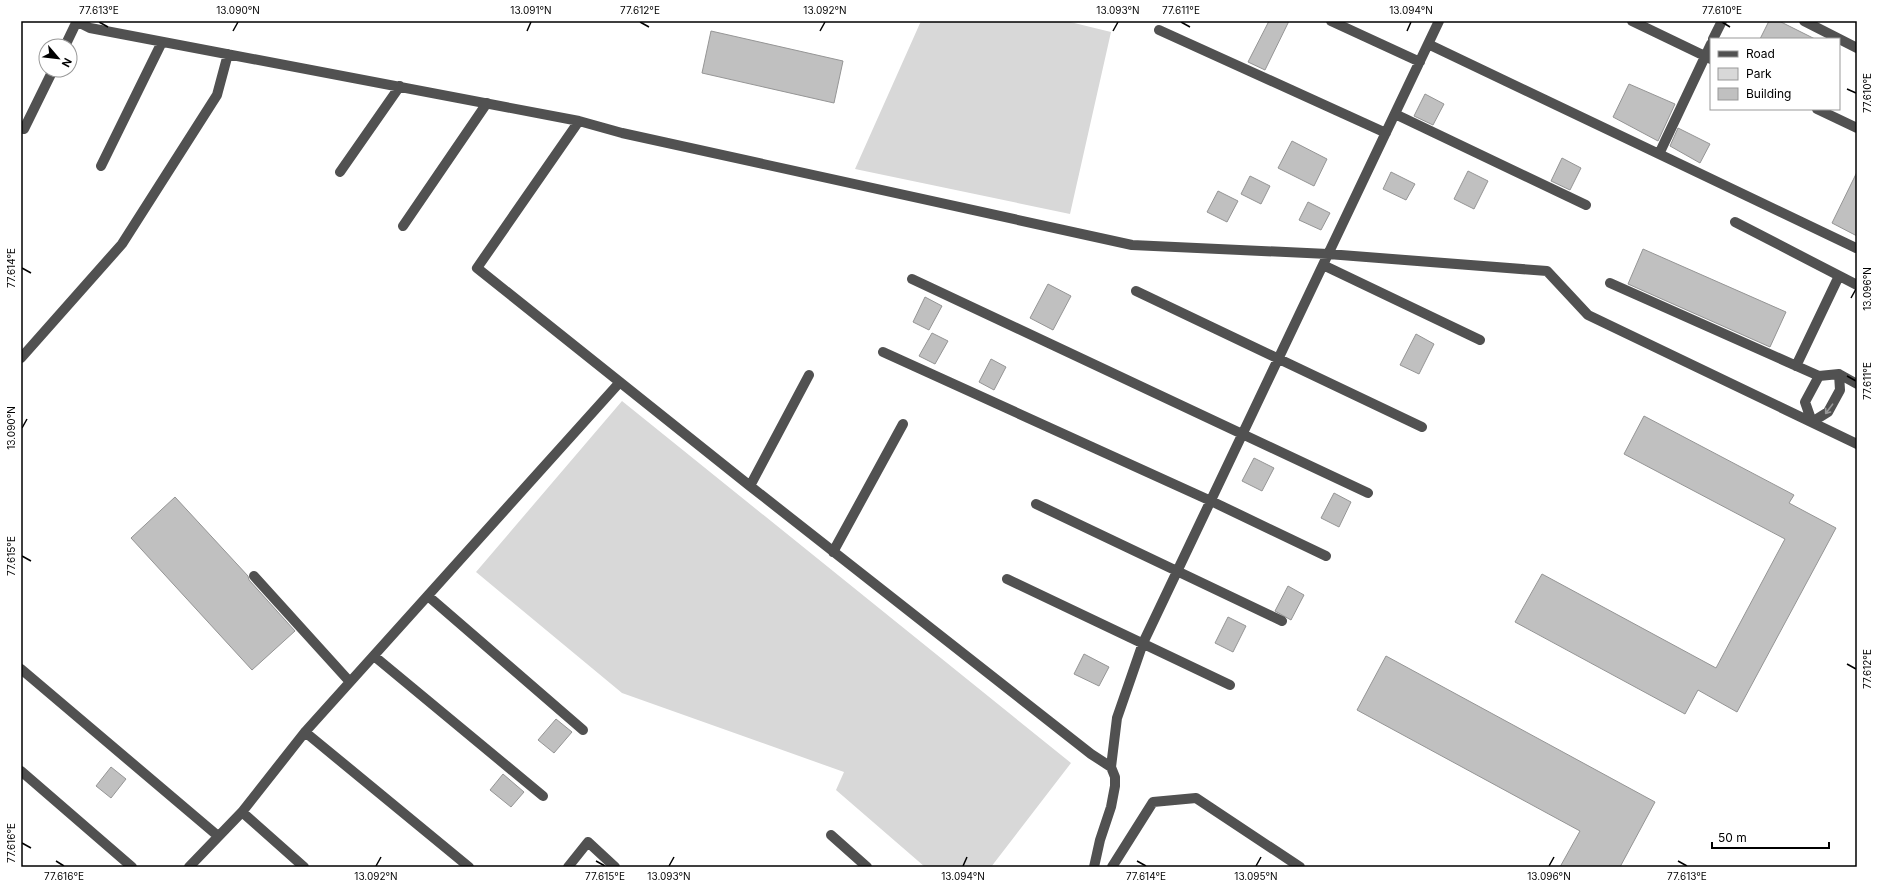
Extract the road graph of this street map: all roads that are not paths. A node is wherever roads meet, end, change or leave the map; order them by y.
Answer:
1 (76, 21) edge
2 (1331, 21) edge
3 (1439, 21) edge
4 (1632, 21) edge
5 (1722, 21) edge
6 (1804, 21) edge
7 (1159, 30) dead end
8 (69, 38) edge
9 (1714, 38) edge
10 (1837, 38) edge
11 (1840, 39) edge
12 (162, 42) junction
13 (1428, 44) junction
14 (1857, 48) edge
15 (228, 54) junction
16 (1708, 57) edge
17 (1420, 62) junction
18 (49, 78) edge
19 (400, 86) junction
20 (487, 103) junction
21 (1819, 110) edge
22 (1395, 114) junction
23 (579, 121) junction
24 (1857, 128) edge
25 (24, 129) dead end
26 (1386, 133) junction
27 (1659, 154) junction
28 (101, 166) dead end
29 (340, 172) dead end
30 (1586, 205) dead end
31 (1735, 222) dead end
32 (403, 226) dead end
33 (1856, 248) dead end
34 (1328, 254) junction
35 (1323, 265) junction
36 (1839, 276) junction
37 (912, 279) dead end
38 (1610, 283) dead end
39 (1857, 285) edge
40 (1136, 291) dead end
41 (1480, 340) dead end
42 (883, 352) dead end
43 (21, 358) edge
44 (1278, 358) junction
45 (1796, 366) junction
46 (1839, 374) junction
47 (809, 375) dead end
48 (1819, 376) junction
49 (620, 382) junction
50 (1857, 384) edge
51 (1812, 422) junction
52 (903, 424) dead end
53 (1422, 427) dead end
54 (1243, 433) junction
55 (1857, 444) edge
56 (750, 486) junction
57 (1368, 493) dead end
58 (1211, 501) junction
59 (1036, 504) dead end
60 (834, 552) junction
61 (1326, 556) dead end
62 (1177, 571) junction
63 (254, 576) dead end
64 (1007, 579) dead end
65 (428, 596) junction
66 (1282, 621) dead end
67 (1143, 644) junction
68 (374, 656) junction
69 (21, 669) edge
70 (350, 682) junction
71 (1230, 685) dead end
72 (583, 730) dead end
73 (305, 732) junction
74 (1111, 767) junction
75 (21, 771) edge
76 (543, 796) dead end
77 (242, 812) junction
78 (831, 835) dead end
79 (218, 836) junction
80 (132, 867) edge
81 (189, 867) edge
82 (304, 867) edge
83 (468, 867) edge
84 (568, 867) edge
85 (616, 867) edge
86 (867, 867) edge
87 (1094, 867) edge
88 (1112, 867) edge
89 (1300, 867) edge

1 - 8 street
1 - 12 street
2 - 17 street
3 - 13 street
4 - 16 street
5 - 9 street
6 - 10 street
7 - 26 street
11 - 14 street
12 - 15 street
12 - 28 street
13 - 17 street
13 - 27 street
15 - 19 street
15 - 43 street
16 - 27 street
17 - 22 street
18 - 25 street
19 - 20 street
19 - 29 street
20 - 23 street
20 - 32 street
21 - 24 street
22 - 26 street
22 - 30 street
23 - 34 street
23 - 49 street
26 - 34 street
27 - 33 street
31 - 36 street
34 - 35 street
34 - 51 street
35 - 41 street
35 - 44 street
36 - 39 street
36 - 45 street
37 - 54 street
38 - 45 street
40 - 44 street
42 - 58 street
44 - 53 street
44 - 54 street
45 - 48 street
46 - 48 street
46 - 50 street
46 -> 51 street
47 - 56 street
48 - 51 street
49 - 56 street
49 - 65 street
51 - 55 street
52 - 60 street
54 - 57 street
54 - 58 street
56 - 60 street
58 - 61 street
58 - 62 street
59 - 62 street
60 - 74 street
62 - 66 street
62 - 67 street
63 - 70 street
64 - 67 street
65 - 68 street
65 - 72 street
67 - 71 street
67 - 74 street
68 - 70 street
68 - 76 street
69 - 79 street
70 - 73 street
73 - 77 street
73 - 83 street
74 - 87 street
75 - 80 street
77 - 79 street
77 - 82 street
78 - 86 street
79 - 81 street
84 - 85 street
88 - 89 street

